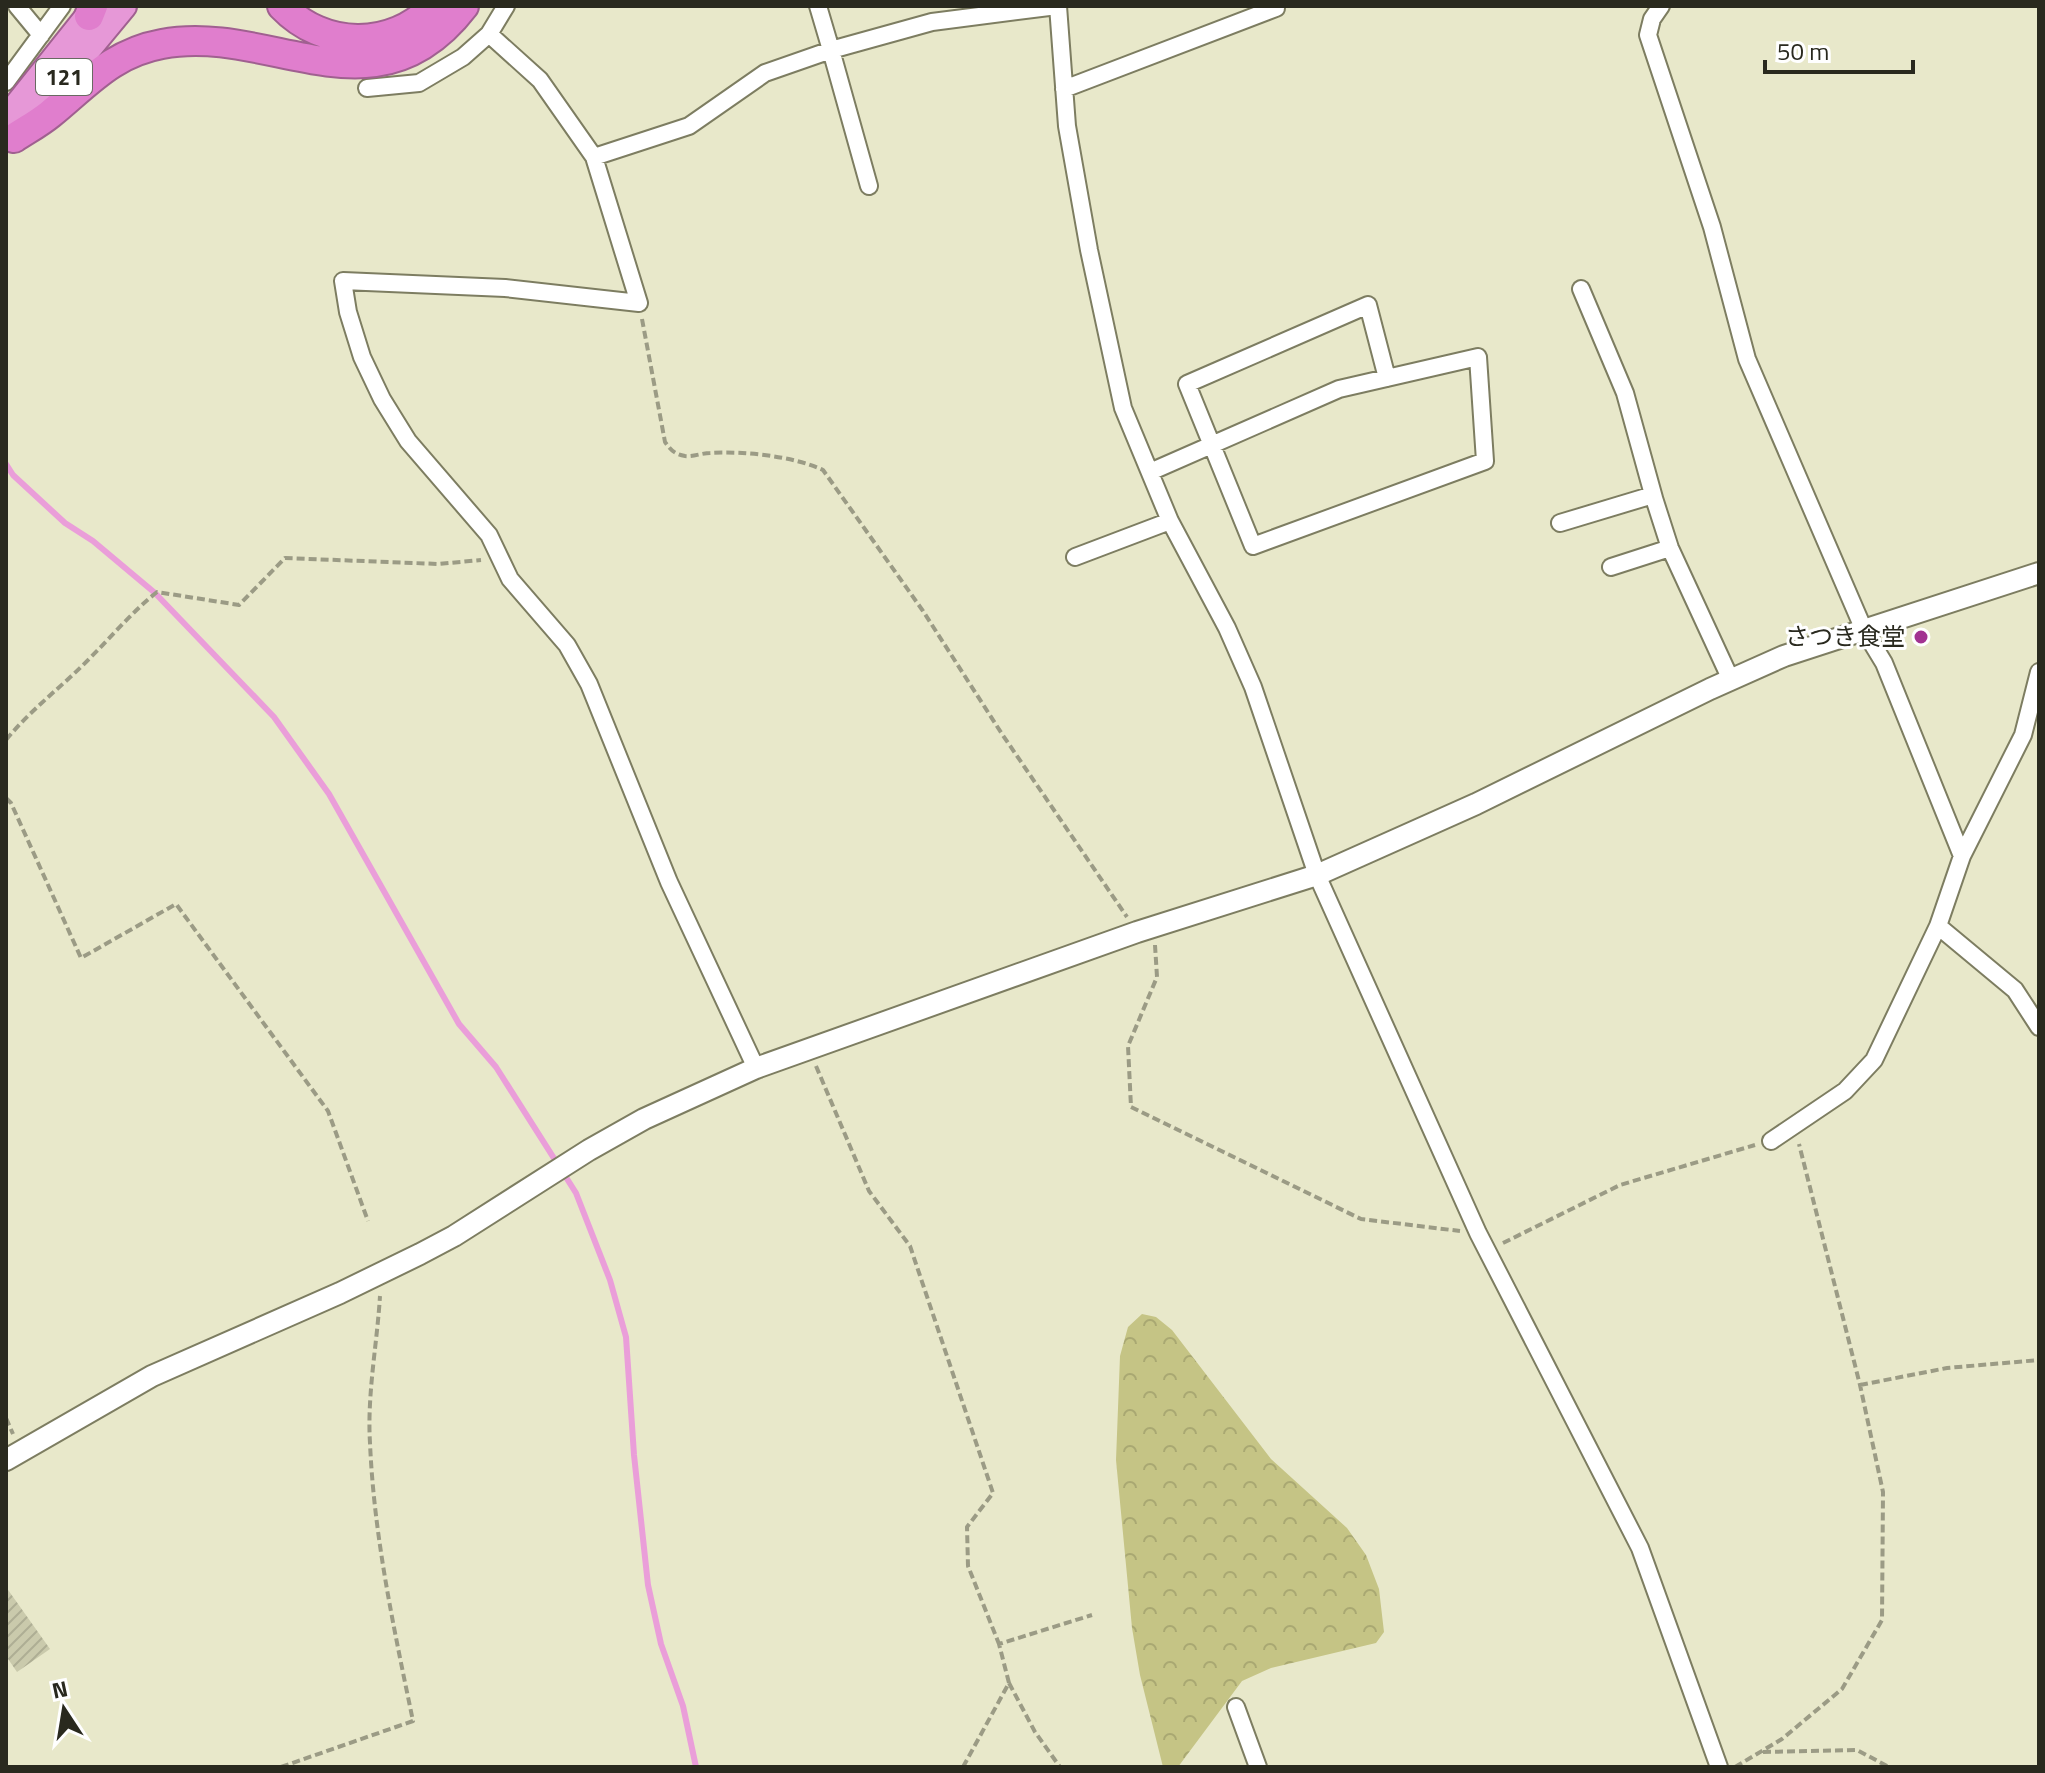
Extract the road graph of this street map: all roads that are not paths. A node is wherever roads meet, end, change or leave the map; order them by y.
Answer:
1 (17, 6) edge
2 (62, 6) edge
3 (123, 6) edge
4 (282, 6) edge
5 (434, 6) edge
6 (464, 6) edge
7 (506, 6) edge
8 (818, 6) edge
9 (1058, 6) edge
10 (1661, 6) edge
11 (1278, 7) edge
12 (93, 9) edge
13 (489, 34) junction
14 (41, 35) junction
15 (831, 50) junction
16 (6, 82) edge
17 (367, 88) dead end
18 (1064, 89) junction
19 (9, 135) edge
20 (594, 157) junction
21 (869, 186) dead end
22 (1581, 289) dead end
23 (1387, 378) junction
24 (1211, 445) junction
25 (1150, 472) junction
26 (1654, 498) junction
27 (1170, 521) junction
28 (1560, 523) dead end
29 (1670, 548) junction
30 (1075, 557) dead end
31 (1611, 567) dead end
32 (2039, 573) edge
33 (1864, 630) junction
34 (2039, 672) edge
35 (1731, 680) junction
36 (1962, 856) junction
37 (1317, 875) junction
38 (1938, 926) junction
39 (2039, 1027) edge
40 (756, 1068) junction
41 (1771, 1141) road end
42 (6, 1460) edge
43 (1236, 1707) dead end
44 (1258, 1767) edge
45 (1719, 1767) edge

1 - 14 street
2 - 14 street
3 - 19 highway, 121
4 - 5 highway
6 - 19 highway
7 - 13 street
8 - 15 street
9 - 15 street
9 - 18 street
10 - 33 street
11 - 18 street
12 - 19 highway, 121
13 - 17 street
13 - 20 street
14 - 16 street
15 - 20 street
15 - 21 street
18 - 25 street
20 - 40 street
22 - 26 street
23 - 24 street
23 - 24 street
23 - 24 street
24 - 25 street
25 - 27 street
26 - 28 street
26 - 29 street
27 - 30 street
27 - 37 street
29 - 31 street
29 - 35 street
32 - 33 street
33 - 35 street
33 - 36 street
34 - 36 street
35 - 37 street
36 - 38 street
37 - 40 street
37 - 45 street
38 - 39 street
38 - 41 street
40 - 42 street
43 - 44 street

